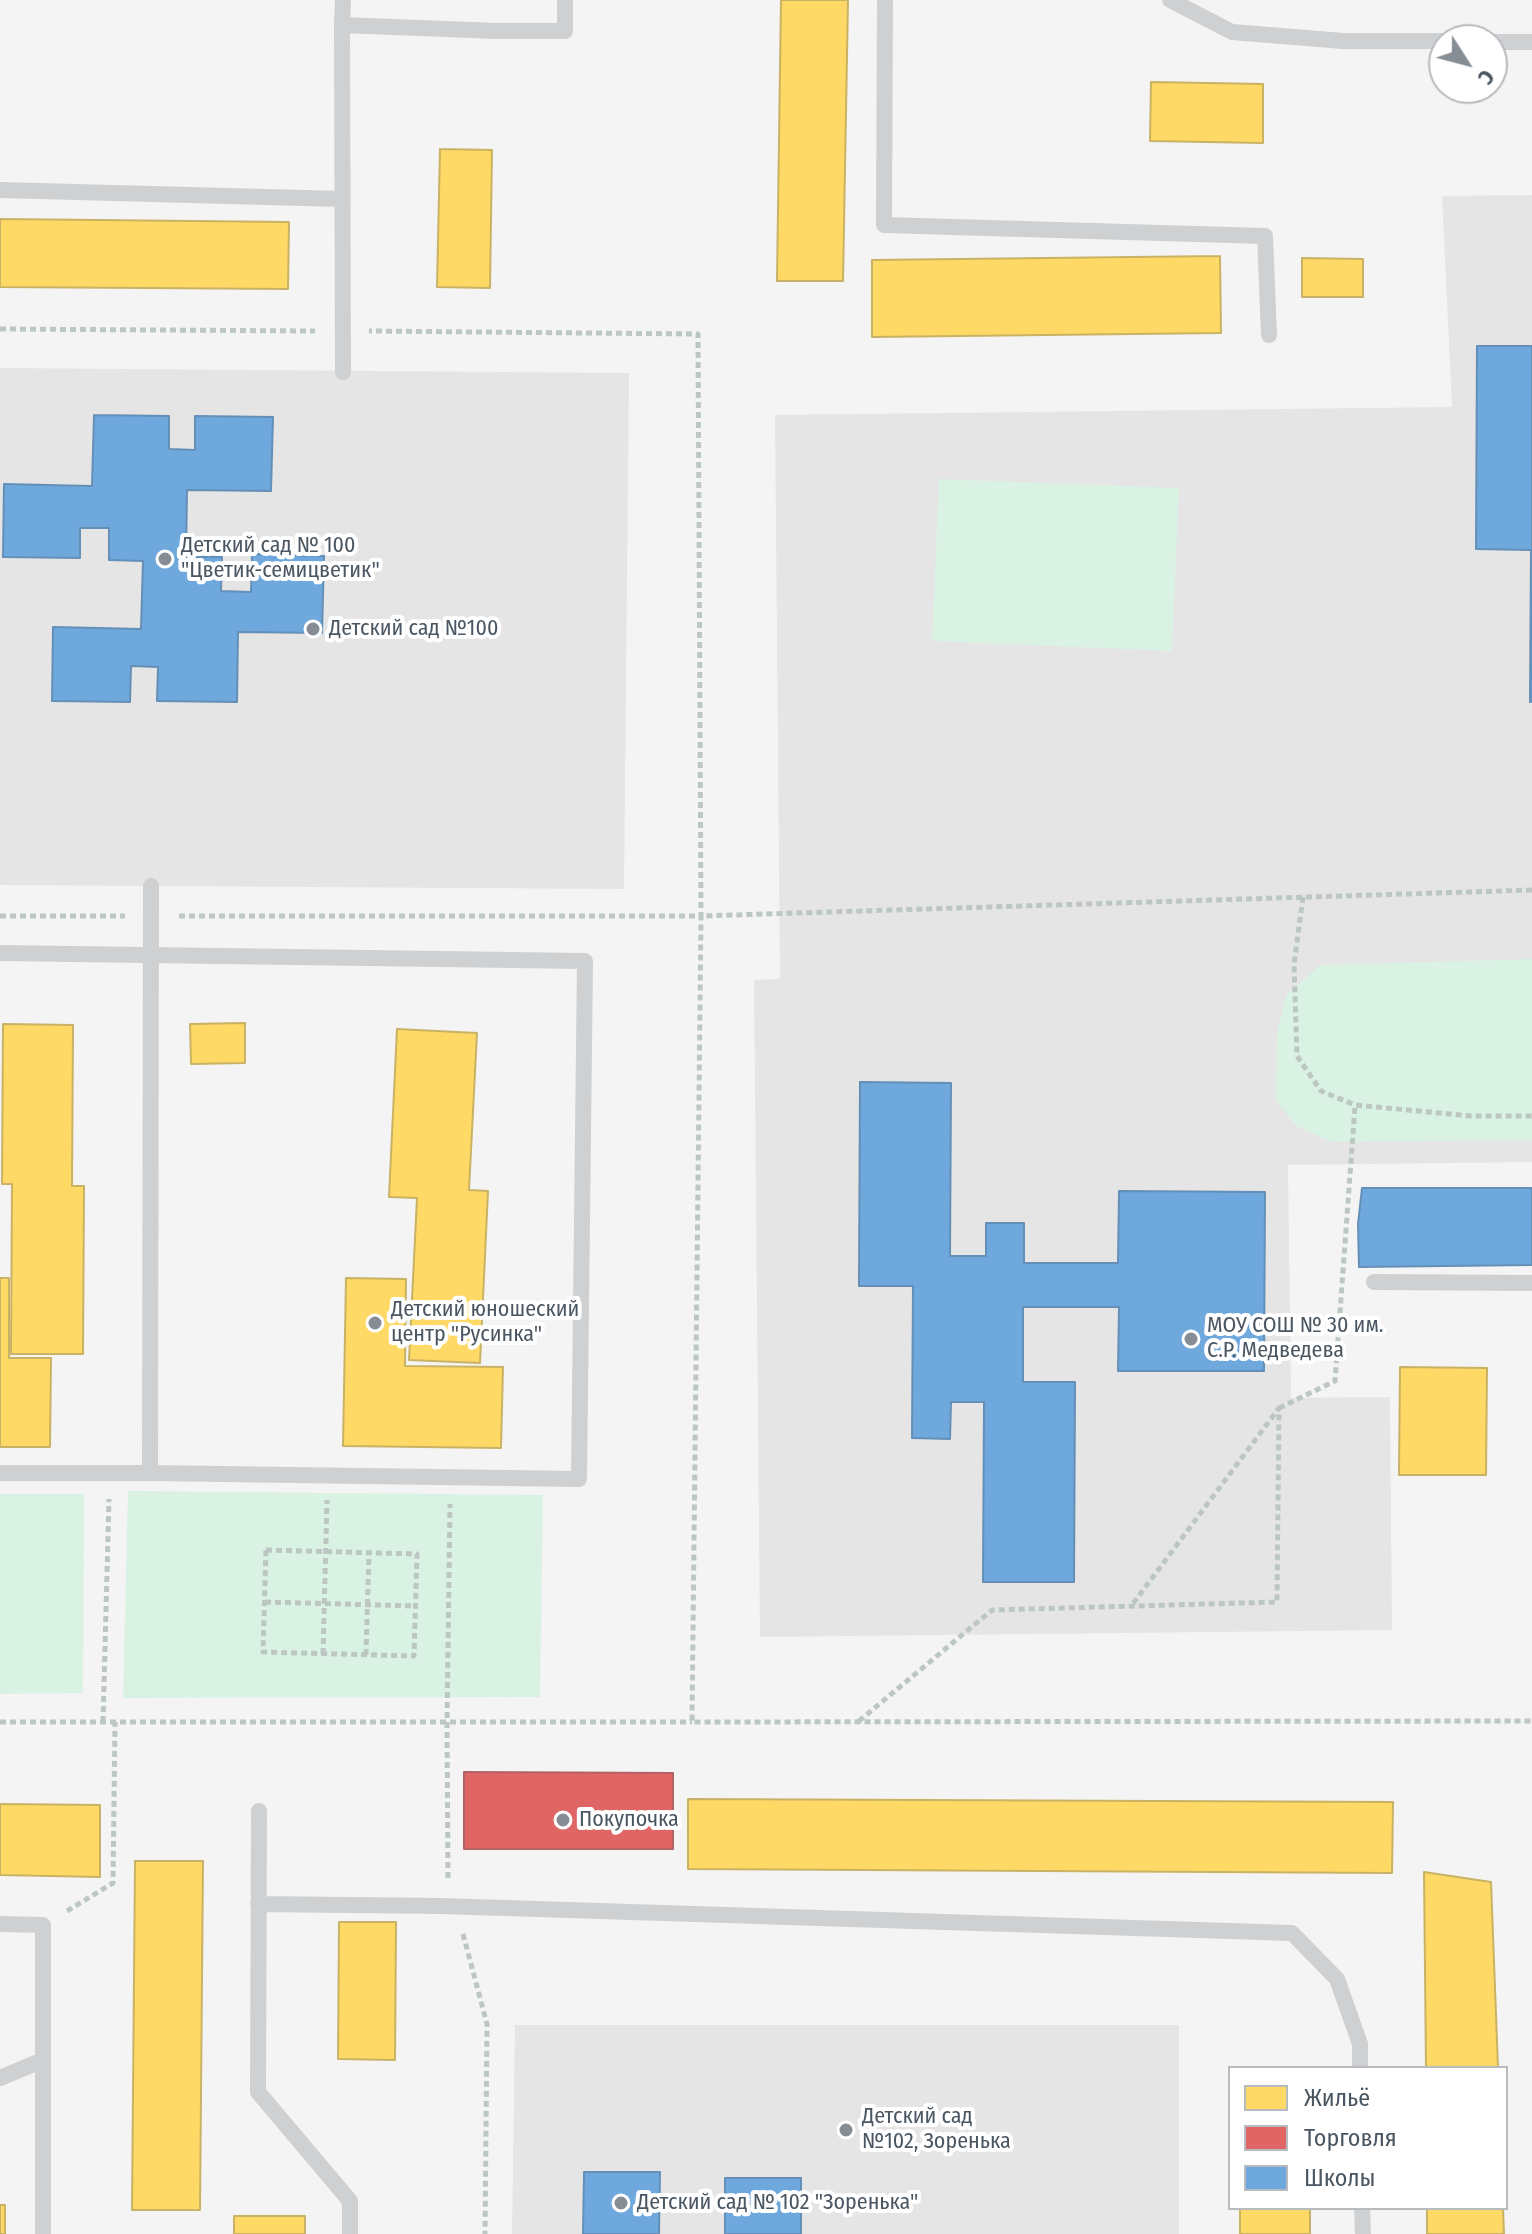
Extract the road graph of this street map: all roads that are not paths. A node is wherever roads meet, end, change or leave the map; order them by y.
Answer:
1 (343, 0) edge
2 (565, 0) edge
3 (885, 0) edge
4 (1170, 0) edge
5 (342, 25) junction
6 (1428, 41) edge
7 (1508, 42) edge
8 (1532, 42) edge
9 (0, 190) edge
10 (342, 199) junction
11 (1269, 335) dead end
12 (343, 372) dead end
13 (151, 886) dead end
14 (0, 953) edge
15 (152, 955) junction
16 (1374, 1282) dead end
17 (1532, 1283) edge
18 (0, 1473) edge
19 (150, 1473) junction
20 (259, 1811) dead end
21 (258, 1904) junction
22 (0, 1924) edge
23 (43, 2060) junction
24 (1360, 2066) edge
25 (0, 2078) edge
26 (1362, 2210) edge
27 (43, 2234) edge
28 (350, 2234) edge
29 (1363, 2234) edge

1 - 5 lane
2 - 5 lane
3 - 11 lane
4 - 6 lane
5 - 10 lane
7 - 8 lane
9 - 10 lane
10 - 12 lane
13 - 15 lane
14 - 15 lane
15 - 19 lane
15 - 19 lane
16 - 17 lane
18 - 19 lane
20 - 21 lane
21 - 24 lane
21 - 28 lane
22 - 23 lane
23 - 25 lane
23 - 27 lane
26 - 29 lane

